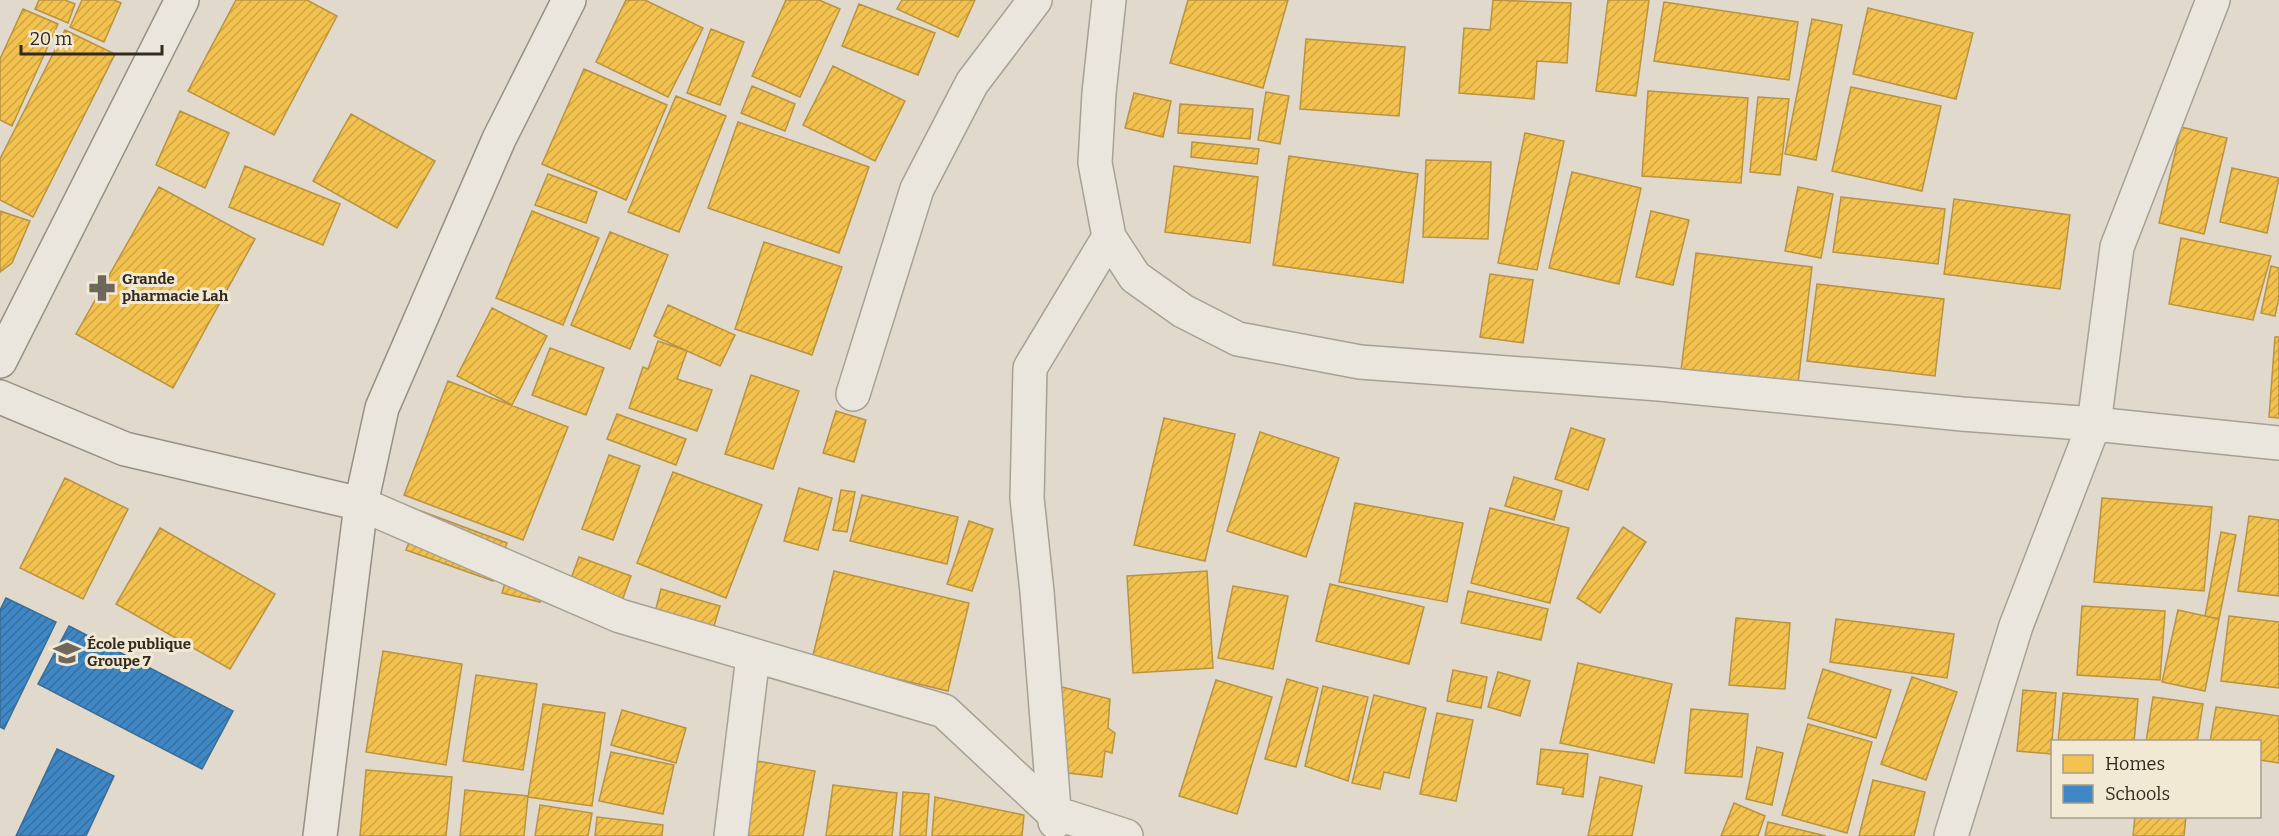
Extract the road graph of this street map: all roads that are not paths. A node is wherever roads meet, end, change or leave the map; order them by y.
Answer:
1 (182, 0) edge
2 (569, 0) edge
3 (1035, 0) edge
4 (1109, 0) edge
5 (2213, 0) edge
6 (1109, 237) junction
7 (0, 361) edge
8 (853, 394) dead end
9 (0, 397) edge
10 (2094, 423) junction
11 (2279, 443) edge
12 (361, 504) junction
13 (753, 656) junction
14 (1055, 824) edge
15 (320, 836) edge
16 (731, 836) edge
17 (1126, 836) edge
18 (1951, 836) edge

1 - 7 street
2 - 12 street
3 - 8 street
4 - 6 street
5 - 10 street
6 - 10 street
6 - 14 street
9 - 12 street
10 - 11 street
10 - 18 street
12 - 13 street
12 - 15 street
13 - 14 street
13 - 16 street
14 - 17 street

